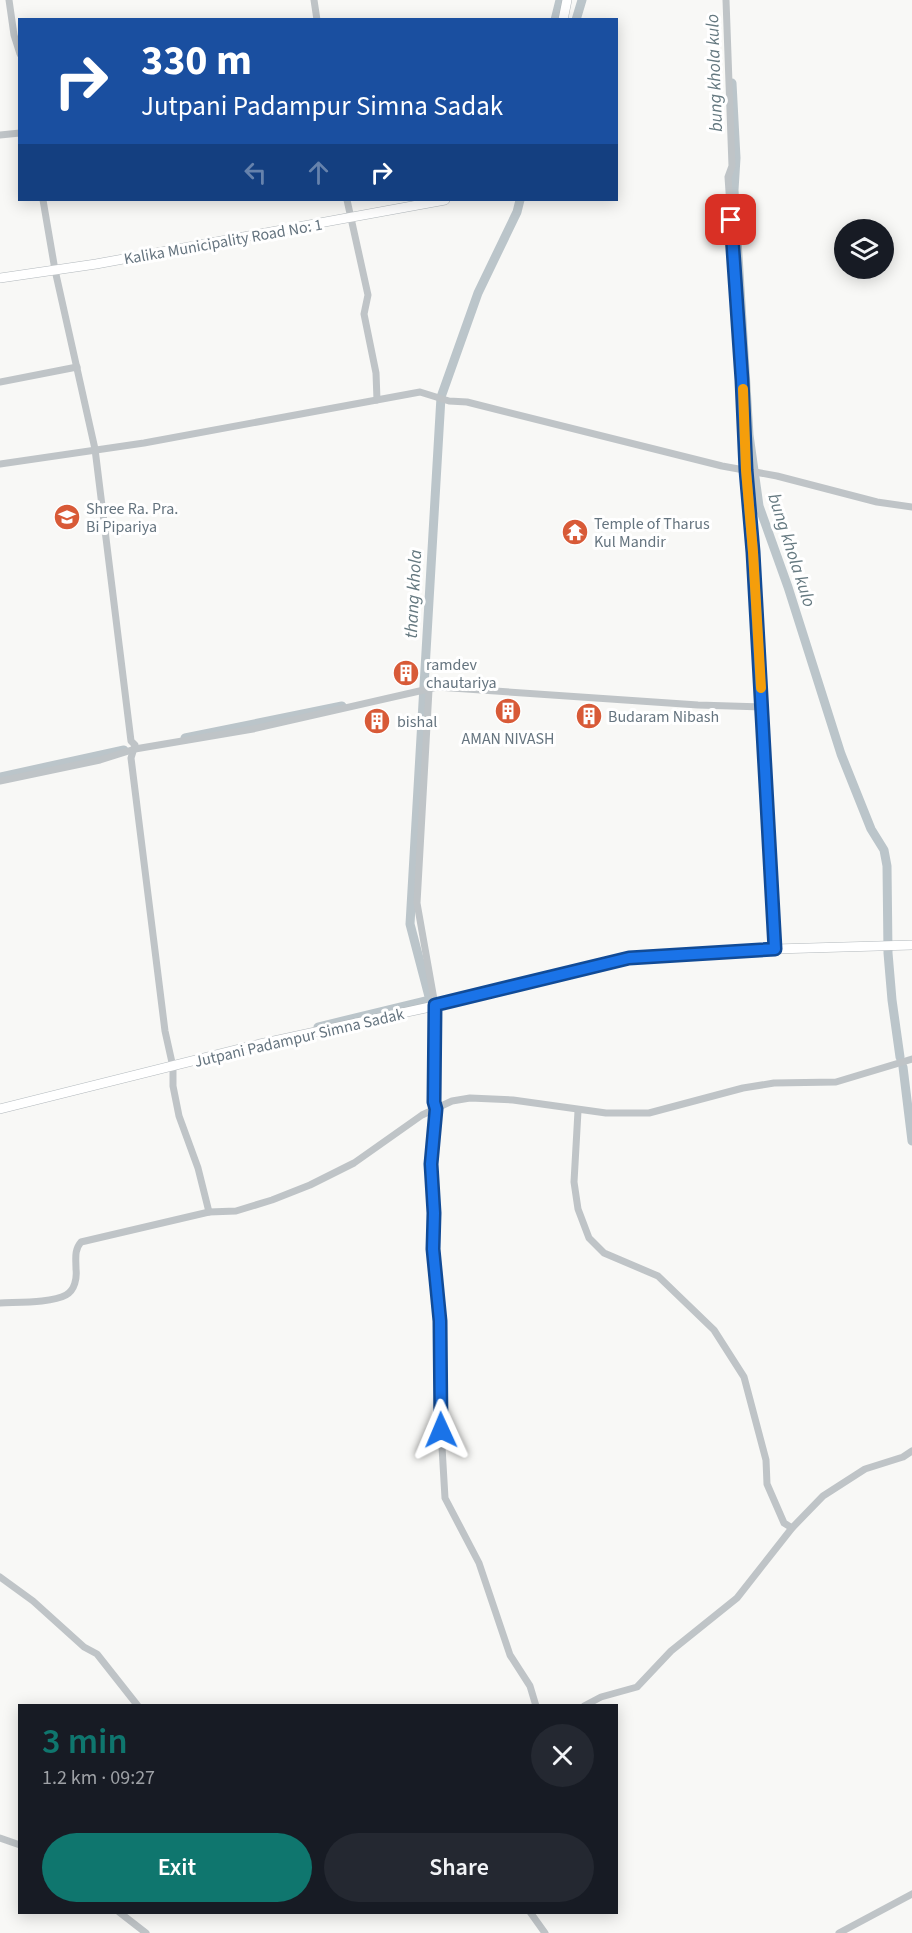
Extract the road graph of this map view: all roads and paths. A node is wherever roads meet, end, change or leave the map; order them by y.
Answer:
1 (9, 0) edge
2 (314, 0) edge
3 (567, 0) edge
4 (726, 0) edge
5 (317, 18) edge
6 (564, 18) edge
7 (18, 48) edge
8 (18, 133) edge
9 (0, 135) edge
10 (43, 201) edge
11 (347, 201) edge
12 (439, 201) edge
13 (350, 217) junction
14 (55, 270) junction
15 (0, 278) edge
16 (77, 367) junction
17 (0, 382) edge
18 (377, 400) junction
19 (94, 449) junction
20 (0, 464) edge
21 (747, 470) junction
22 (912, 507) edge
23 (429, 690) junction
24 (763, 707) junction
25 (135, 748) junction
26 (0, 781) edge
27 (912, 945) edge
28 (775, 949) junction
29 (435, 1005) junction
30 (912, 1059) edge
31 (173, 1067) junction
32 (0, 1109) edge
33 (436, 1109) junction
34 (578, 1111) junction
35 (209, 1212) junction
36 (0, 1303) edge
37 (912, 1451) edge
38 (792, 1528) junction
39 (0, 1577) edge
40 (136, 1704) edge
41 (535, 1704) edge
42 (588, 1704) edge
43 (0, 1838) edge
44 (18, 1844) edge
45 (912, 1894) edge
46 (122, 1914) edge
47 (531, 1914) edge
48 (146, 1933) edge
49 (545, 1933) edge
50 (839, 1933) edge

1 - 7 street
2 - 5 street
3 - 6 street
4 - 21 street
8 - 9 street
10 - 14 street
11 - 13 street
12 - 13 street, Kalika Municipality Road No: 1
13 - 14 street, Kalika Municipality Road No: 1
13 - 18 street
14 - 15 street, Kalika Municipality Road No: 1
14 - 16 street
16 - 17 street
16 - 19 street
18 - 19 street
18 - 21 street
19 - 20 street
19 - 25 street
21 - 22 street
21 - 24 street
23 - 24 street
23 - 25 street
23 - 29 street
24 - 28 street
25 - 26 street
25 - 31 street
27 - 28 street, Jutpani Padampur Simna Sadak
28 - 29 street, Jutpani Padampur Simna Sadak
29 - 31 street, Jutpani Padampur Simna Sadak
29 - 33 street
30 - 34 street
31 - 32 street, Jutpani Padampur Simna Sadak
31 - 35 street
33 - 34 street
33 - 35 street
33 - 41 street
34 - 38 street
35 - 36 street
37 - 38 street
38 - 42 street
39 - 40 street
43 - 44 street
45 - 50 street
46 - 48 street
47 - 49 street

